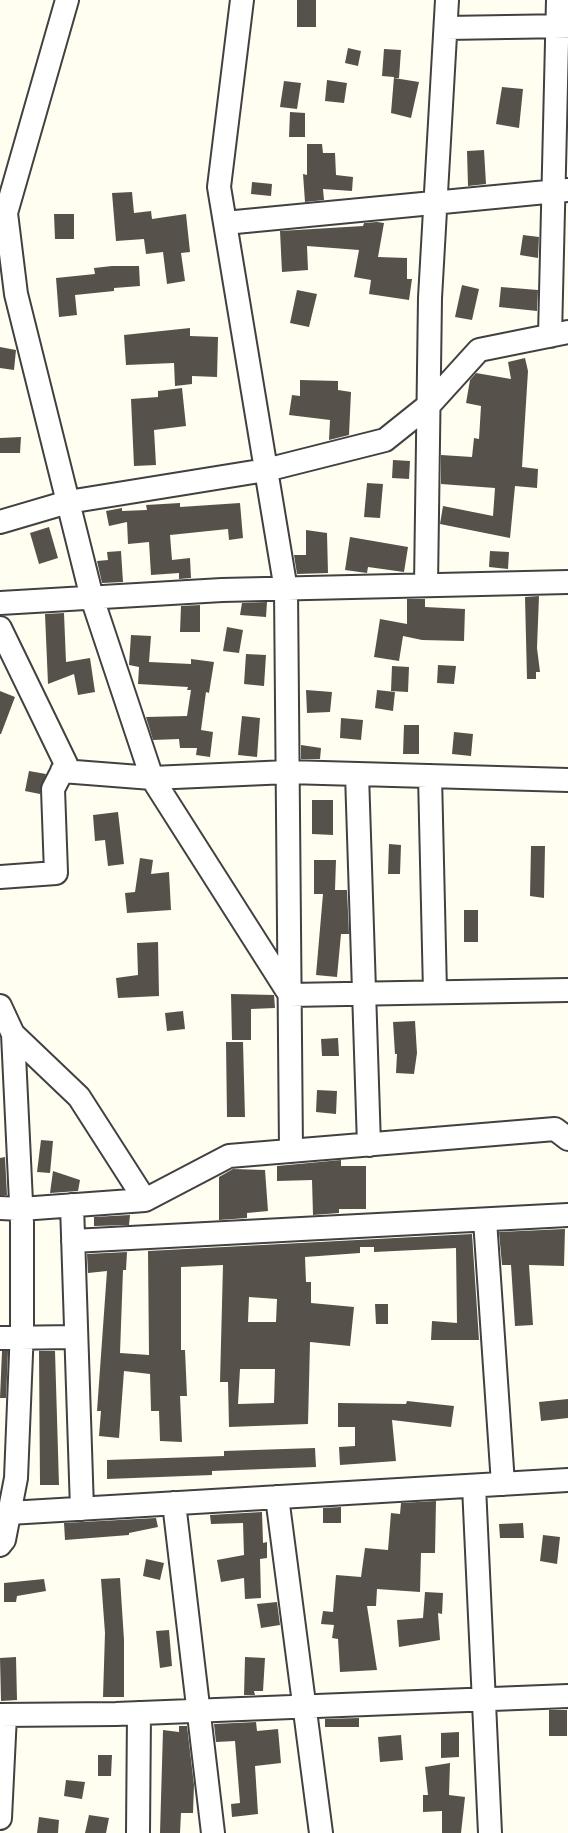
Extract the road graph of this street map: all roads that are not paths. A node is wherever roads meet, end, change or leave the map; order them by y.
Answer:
1 (67, 0) edge
2 (242, 0) edge
3 (447, 0) edge
4 (558, 0) edge
5 (563, 27) edge
6 (446, 28) junction
7 (561, 191) edge
8 (435, 202) junction
9 (225, 224) junction
10 (5, 247) edge
11 (559, 334) edge
12 (430, 404) junction
13 (266, 470) junction
14 (68, 502) junction
15 (0, 522) edge
16 (568, 582) edge
17 (426, 585) junction
18 (286, 590) junction
19 (92, 598) junction
20 (0, 603) edge
21 (0, 628) edge
22 (62, 771) junction
23 (288, 772) junction
24 (357, 774) junction
25 (430, 776) junction
26 (152, 778) junction
27 (568, 780) edge
28 (0, 877) edge
29 (568, 990) edge
30 (435, 992) junction
31 (364, 993) junction
32 (290, 995) junction
33 (0, 1006) edge
34 (13, 1034) junction
35 (568, 1139) edge
36 (369, 1144) junction
37 (291, 1151) junction
38 (145, 1200) junction
39 (72, 1205) junction
40 (11, 1209) edge
41 (568, 1215) edge
42 (485, 1220) junction
43 (73, 1241) junction
44 (76, 1336) junction
45 (11, 1338) edge
46 (568, 1480) edge
47 (504, 1484) junction
48 (474, 1486) junction
49 (277, 1497) junction
50 (174, 1503) junction
51 (82, 1509) junction
52 (9, 1513) junction
53 (0, 1545) edge
54 (568, 1696) edge
55 (482, 1700) junction
56 (303, 1706) junction
57 (198, 1710) junction
58 (139, 1713) junction
59 (3, 1715) edge
60 (0, 1818) edge
61 (138, 1833) edge
62 (213, 1833) edge
63 (321, 1833) edge
64 (490, 1833) edge

1 - 10 street
2 - 9 street
3 - 6 street
4 - 5 street
5 - 6 street
5 - 7 street
6 - 8 street
7 - 8 street
7 - 11 street
8 - 9 street
8 - 12 street
9 - 13 street
10 - 14 street
11 - 12 street
12 - 13 street
12 - 17 street
13 - 14 street
13 - 18 street
14 - 15 street
14 - 19 street
16 - 17 street
17 - 18 street
18 - 19 street
18 - 23 street
19 - 20 street
19 - 26 street
21 - 22 street
22 - 26 street
22 - 28 street
23 - 24 street
23 - 26 street
23 - 32 street
24 - 25 street
24 - 31 street
25 - 27 street
25 - 30 street
26 - 32 street
29 - 30 street
30 - 31 street
31 - 32 street
31 - 36 street
32 - 37 street
33 - 34 street
34 - 38 street
34 - 40 street
35 - 36 street
36 - 37 street
37 - 38 street
38 - 39 street
39 - 40 street
39 - 43 street
40 - 45 street
41 - 42 street
42 - 43 street
42 - 47 street
43 - 44 street
44 - 45 street
44 - 51 street
45 - 52 street
46 - 47 street
47 - 48 street
48 - 49 street
48 - 55 street
49 - 50 street
49 - 56 street
50 - 51 street
50 - 57 street
51 - 52 street
52 - 53 street
54 - 55 street
55 - 56 street
55 - 64 street
56 - 57 street
56 - 63 street
57 - 58 street
57 - 62 street
58 - 59 street
58 - 61 street
59 - 60 street

